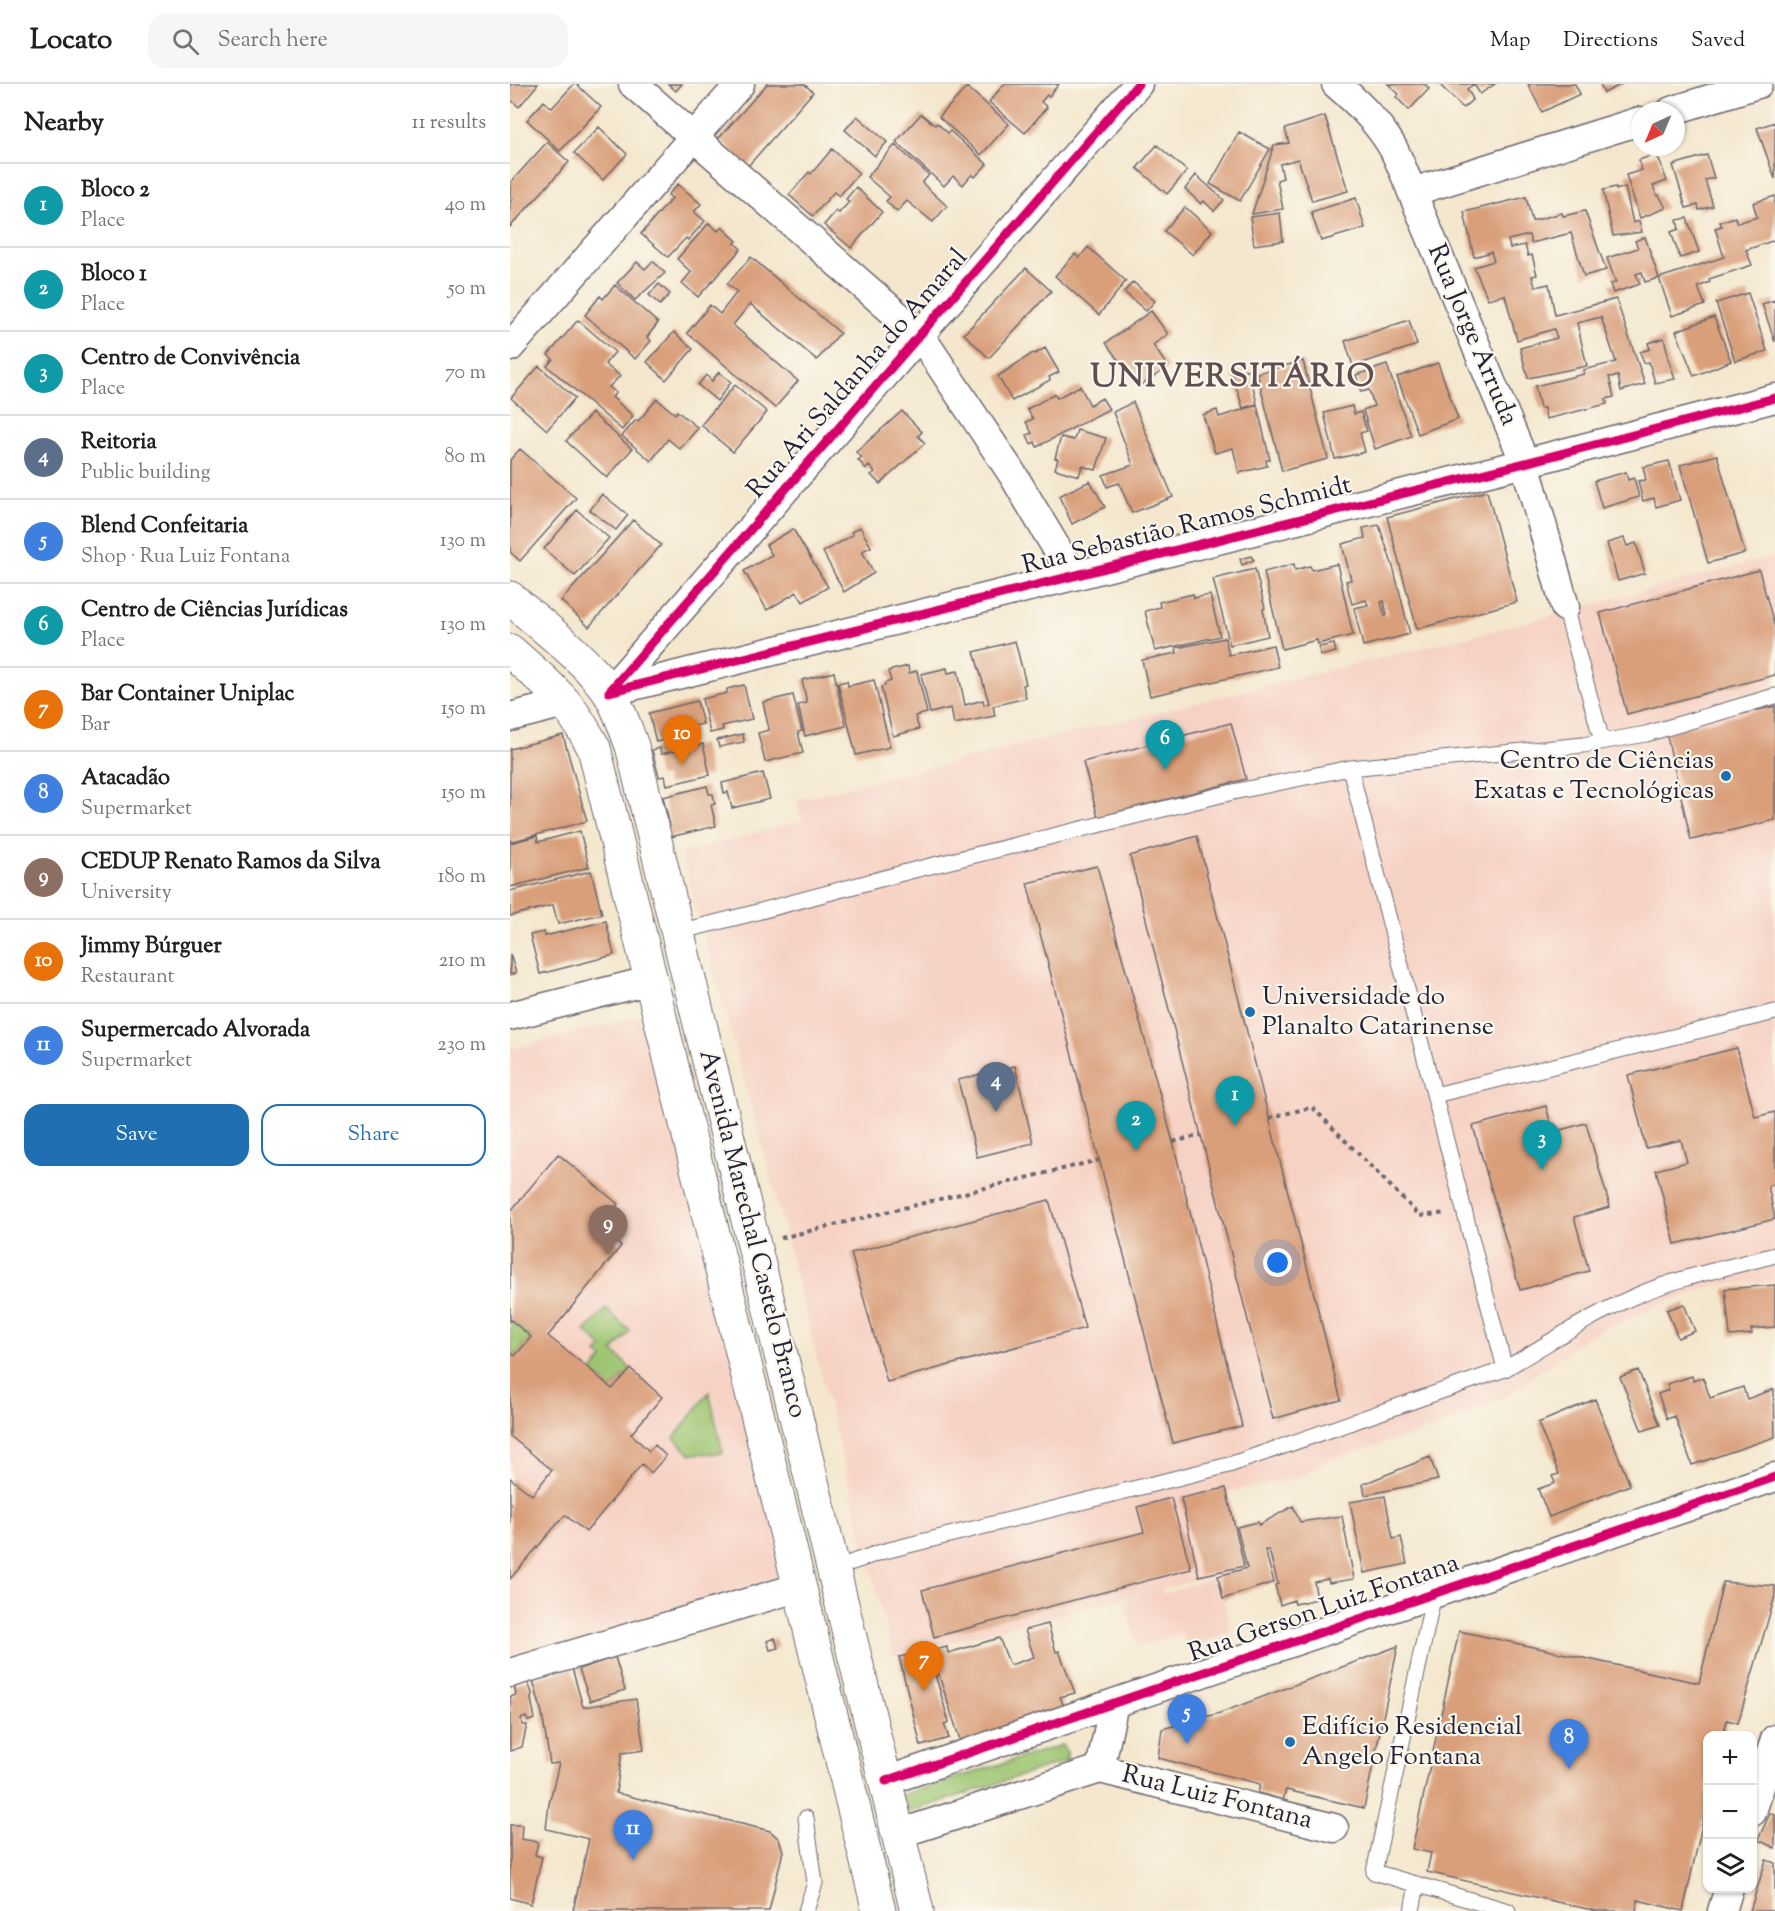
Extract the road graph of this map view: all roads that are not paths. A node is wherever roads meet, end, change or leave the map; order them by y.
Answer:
1 (633, 84) edge
2 (740, 84) edge
3 (1138, 84) edge
4 (1336, 84) edge
5 (1758, 84) edge
6 (1685, 107) edge
7 (1631, 124) edge
8 (694, 137) junction
9 (1412, 192) junction
10 (920, 335) junction
11 (510, 347) edge
12 (1775, 398) edge
13 (1525, 463) junction
14 (1072, 576) junction
15 (510, 598) edge
16 (1565, 607) joint
17 (510, 646) edge
18 (510, 651) edge
19 (609, 692) junction
20 (1775, 696) edge
21 (565, 703) junction
22 (510, 717) edge
23 (1602, 741) junction
24 (1350, 768) junction
25 (678, 932) junction
26 (652, 980) junction
27 (1775, 1012) edge
28 (510, 1016) edge
29 (1435, 1095) junction
30 (1775, 1256) edge
31 (1505, 1369) junction
32 (1775, 1477) edge
33 (833, 1569) junction
34 (800, 1587) junction
35 (1434, 1594) junction
36 (510, 1673) edge
37 (1114, 1703) junction
38 (1775, 1739) edge
39 (1100, 1769) junction
40 (886, 1781) junction
41 (1757, 1796) edge
42 (854, 1810) junction
43 (806, 1818) dead end
44 (1334, 1828) dead end
45 (898, 1834) junction
46 (1418, 1884) junction
47 (1727, 1893) edge
48 (806, 1911) edge
49 (879, 1911) edge
50 (917, 1911) edge
51 (1412, 1911) edge
52 (1508, 1911) edge
53 (1722, 1911) edge

1 - 8 street
2 - 8 street
3 - 10 street, Rua Ari Saldanha do Amaral
4 - 9 street, Rua Jorge Arruda
5 - 6 street
7 - 9 street
8 - 10 street
8 - 11 street
9 - 13 street, Rua Jorge Arruda
10 - 14 street
10 - 19 street, Rua Ari Saldanha do Amaral
12 - 13 street, Rua Sebastião Ramos Schmidt
13 - 14 street, Rua Sebastião Ramos Schmidt
13 - 16 street, Rua Jorge Arruda
14 - 19 street, Rua Sebastião Ramos Schmidt
15 - 19 main road, Avenida Marechal Castelo Branco
16 - 23 lane
17 - 19 main road
18 - 21 main road, Avenida Marechal Castelo Branco
19 - 25 main road, Avenida Marechal Castelo Branco
20 - 23 lane
21 - 22 street
21 - 26 main road, Avenida Marechal Castelo Branco
23 - 24 lane
24 - 25 lane
24 - 29 lane
25 - 33 main road, Avenida Marechal Castelo Branco
26 - 28 street
26 - 34 main road, Avenida Marechal Castelo Branco
27 - 29 lane
29 - 31 lane
30 - 31 lane
31 - 33 lane
32 - 35 street, Rua Gerson Luiz Fontana
33 - 40 main road, Avenida Marechal Castelo Branco
34 - 36 street
34 - 42 main road, Avenida Marechal Castelo Branco
35 - 37 street, Rua Gerson Luiz Fontana
35 - 46 lane
37 - 39 street
37 - 40 street, Rua Gerson Luiz Fontana
38 - 41 street
39 - 44 street, Rua Luiz Fontana
39 - 45 street
40 - 42 main road
40 - 45 main road, Avenida Marechal Castelo Branco
42 - 45 main road
42 - 49 main road, Avenida Marechal Castelo Branco
43 - 48 lane
45 - 50 main road, Avenida Marechal Castelo Branco
46 - 51 lane
46 - 52 lane
47 - 53 street

